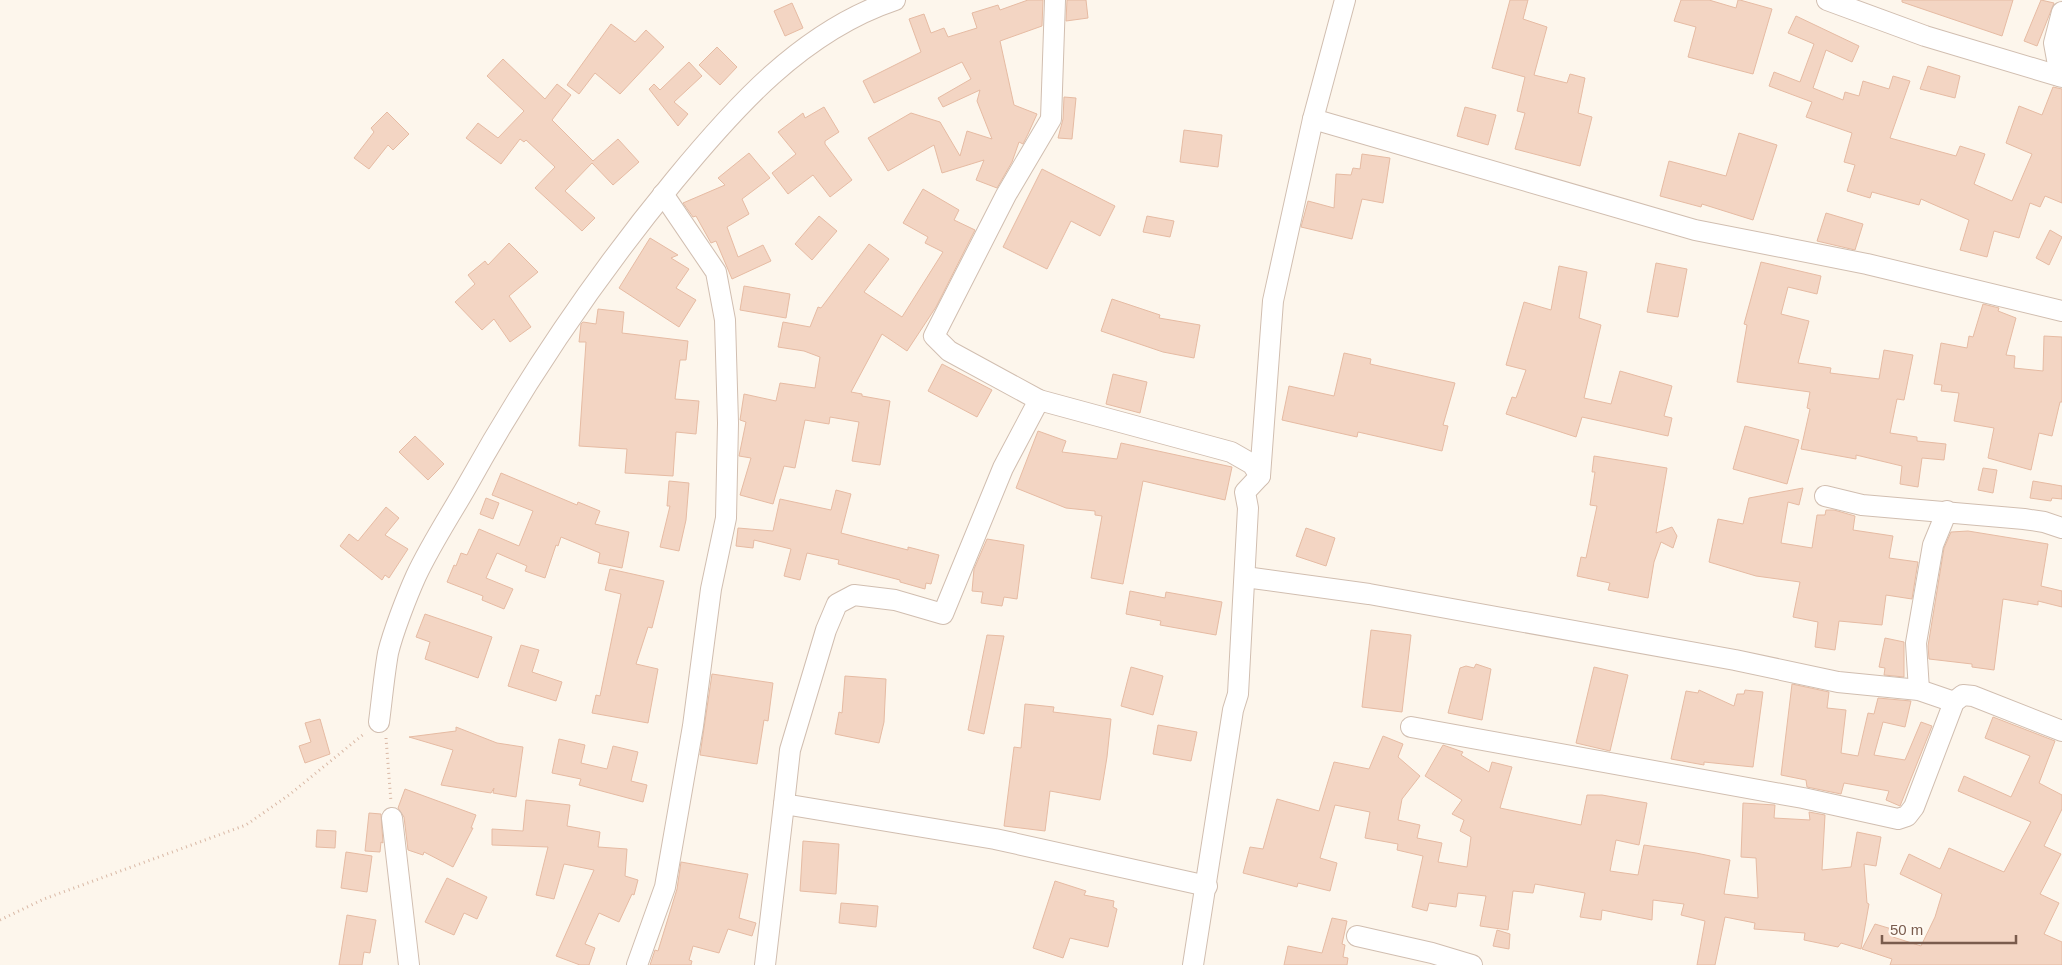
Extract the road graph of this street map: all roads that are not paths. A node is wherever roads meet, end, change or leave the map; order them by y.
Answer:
1 (890, 0) edge
2 (1055, 0) edge
3 (1345, 0) edge
4 (1827, 0) edge
5 (2062, 12) edge
6 (2061, 76) edge
7 (1313, 119) junction
8 (663, 194) junction
9 (2062, 311) edge
10 (1039, 400) junction
11 (1260, 476) junction
12 (1825, 496) dead end
13 (1947, 511) junction
14 (2062, 528) edge
15 (1245, 578) junction
16 (1919, 690) junction
17 (1954, 702) junction
18 (379, 722) road end
19 (1411, 727) dead end
20 (2062, 731) edge
21 (784, 804) junction
22 (392, 818) road end
23 (1207, 886) junction
24 (1356, 936) dead end
25 (409, 965) edge
26 (637, 965) edge
27 (765, 965) edge
28 (1193, 965) edge
29 (1472, 965) edge

1 - 8 street
2 - 10 street
3 - 7 street
4 - 6 street
5 - 6 street
7 - 9 street
7 - 11 street
8 - 18 street
8 - 26 street
10 - 11 street
10 - 21 street
11 - 15 street
12 - 13 street
13 - 14 street
13 - 16 street
15 - 16 street
15 - 23 street
16 - 17 street
17 - 19 street
17 - 20 street
21 - 23 street
21 - 27 street
22 - 25 street
23 - 28 street
24 - 29 street

